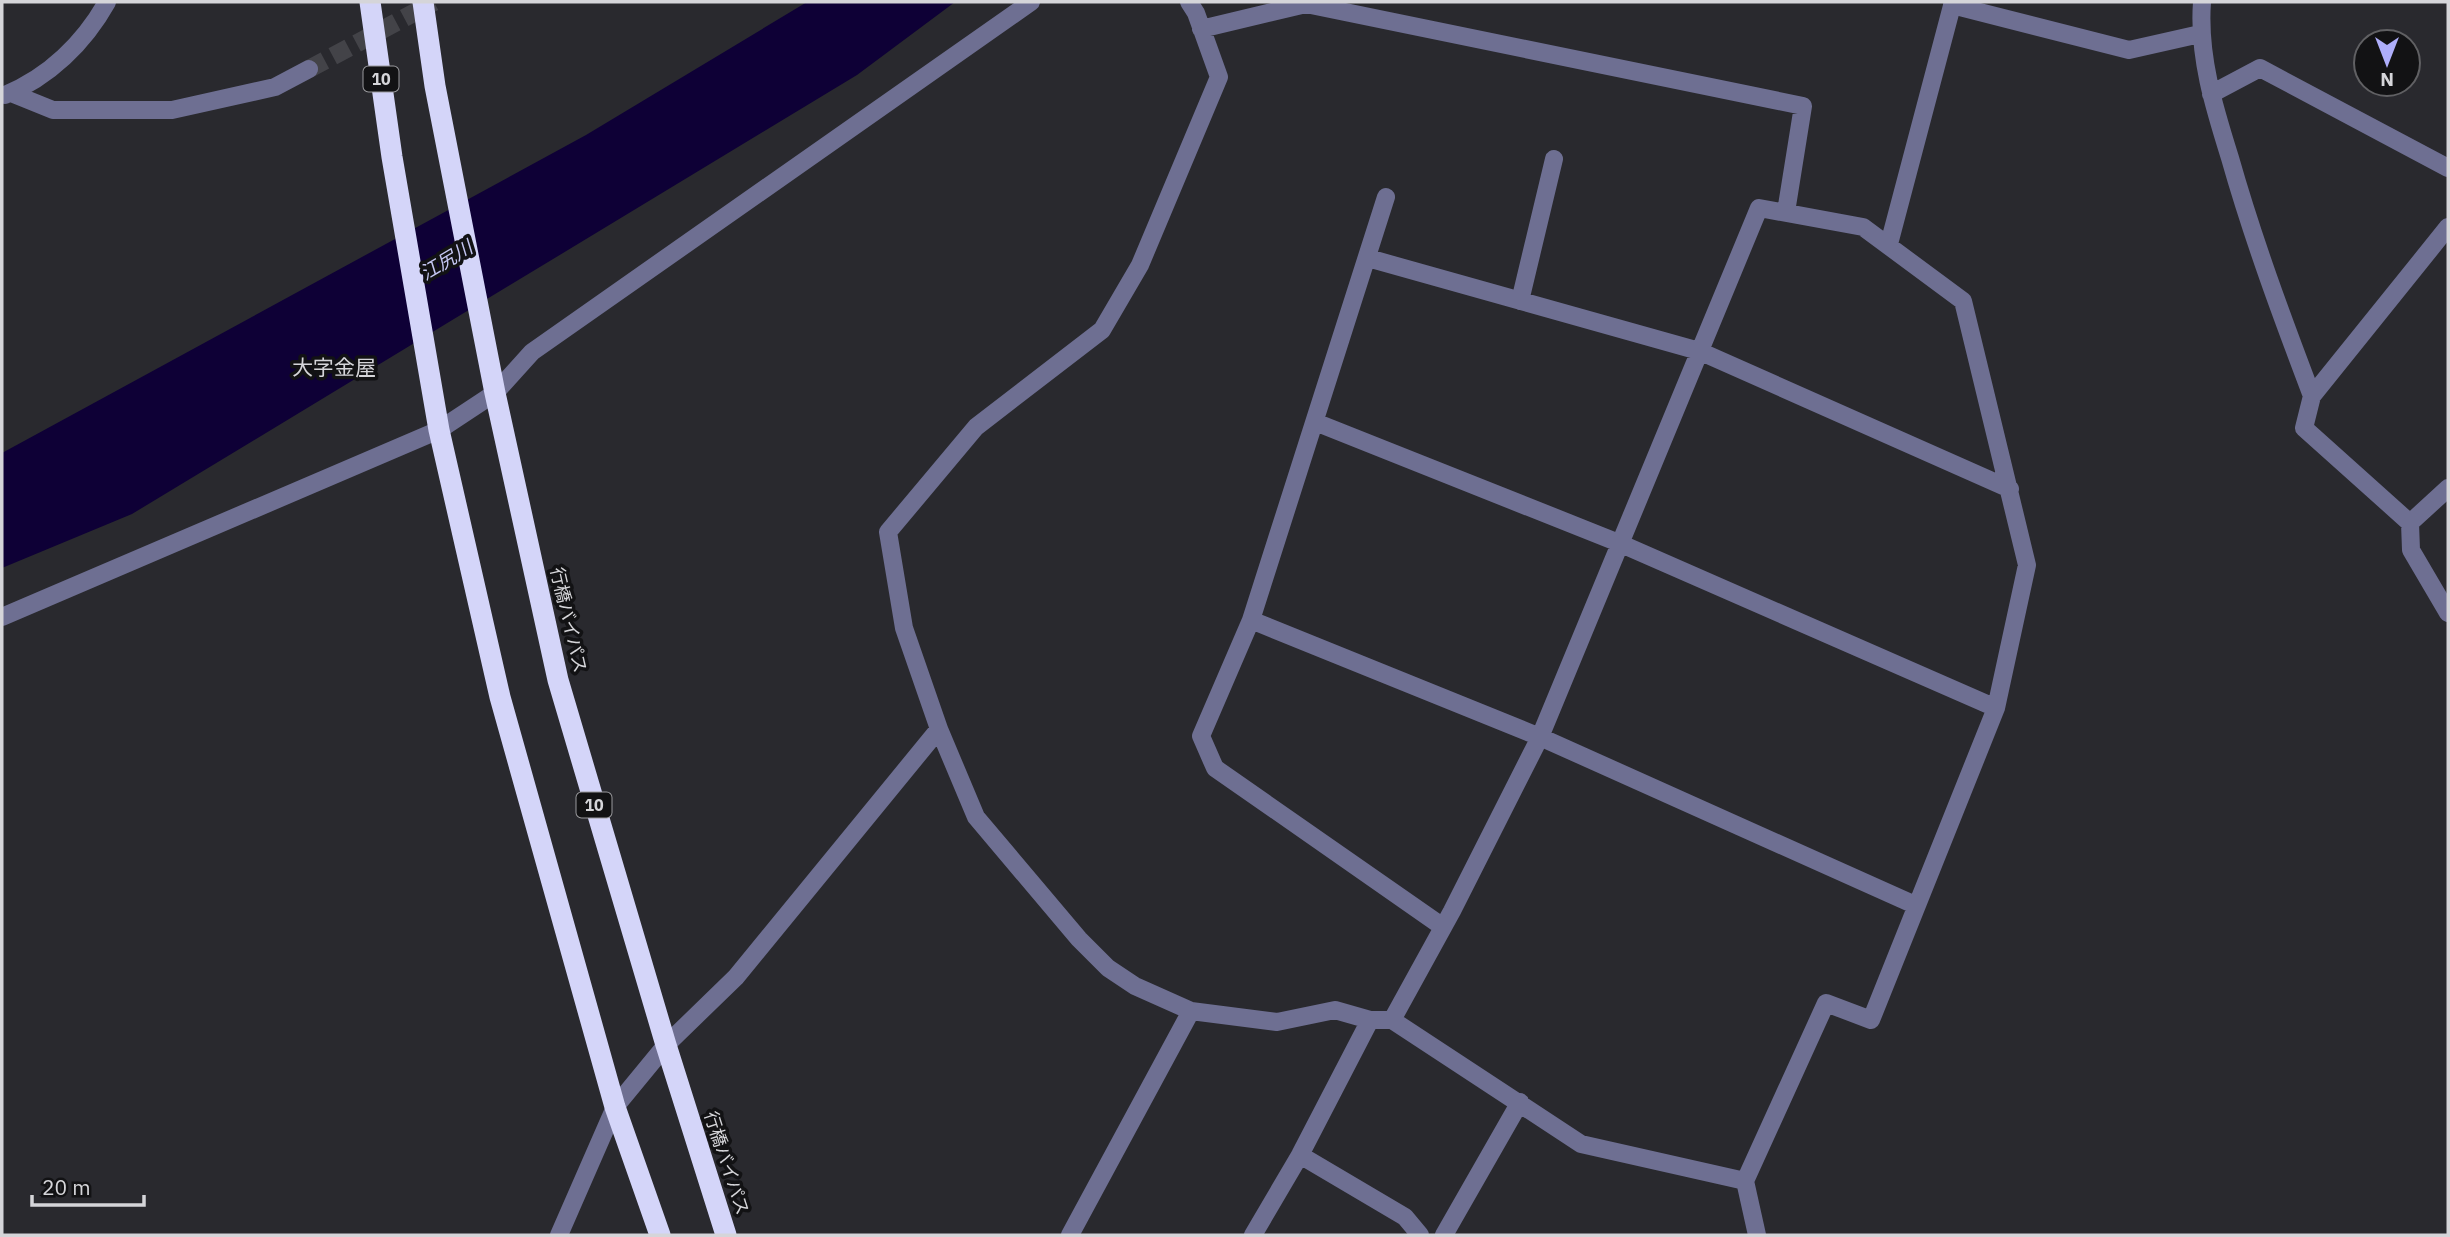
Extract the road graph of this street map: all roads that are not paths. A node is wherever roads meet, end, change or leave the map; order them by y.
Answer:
1 (107, 2) edge
2 (370, 2) edge
3 (423, 2) edge
4 (1031, 2) edge
5 (1189, 2) edge
6 (2202, 2) edge
7 (1307, 3) edge
8 (1953, 4) edge
9 (1202, 29) junction
10 (2200, 34) junction
11 (309, 69) tunnel mouth
12 (2211, 94) junction
13 (6, 95) edge
14 (1555, 159) dead end
15 (2448, 168) edge
16 (1386, 197) dead end
17 (1786, 212) junction
18 (2448, 227) edge
19 (1889, 244) junction
20 (1368, 258) junction
21 (1520, 301) junction
22 (1699, 351) junction
23 (495, 393) junction
24 (2312, 396) junction
25 (1315, 422) junction
26 (439, 430) junction
27 (2448, 488) edge
28 (2010, 489) junction
29 (2410, 523) junction
30 (1619, 543) junction
31 (2448, 613) edge
32 (2, 617) edge
33 (1251, 620) junction
34 (1996, 708) junction
35 (939, 729) junction
36 (1540, 737) junction
37 (1915, 905) junction
38 (1443, 927) junction
39 (1191, 1011) junction
40 (1370, 1020) junction
41 (1392, 1020) junction
42 (666, 1045) junction
43 (1520, 1102) junction
44 (615, 1107) junction
45 (1300, 1155) junction
46 (1745, 1181) junction
47 (559, 1235) edge
48 (660, 1235) edge
49 (726, 1235) edge
50 (1070, 1235) edge
51 (1253, 1235) edge
52 (1420, 1235) edge
53 (1444, 1235) edge
54 (1757, 1235) edge

1 - 13 street
2 - 26 highway, 10
3 - 23 highway, 行橋バイパス / 10
4 - 23 street
5 - 9 street
6 - 10 street
7 - 9 street
7 - 17 street
8 - 10 street
8 - 19 street
9 - 35 street
10 - 12 street
11 - 13 street
12 - 15 street
12 - 24 street
14 - 21 street
16 - 20 street
17 - 19 street
17 - 22 street
18 - 24 street
19 - 28 street
20 - 21 street
20 - 25 street
21 - 22 street
22 - 28 street
22 - 30 street
23 - 26 street
23 - 42 highway, 行橋バイパス / 10
24 - 29 street
25 - 30 street
25 - 33 street
26 - 32 street
26 - 44 highway, 10
27 - 29 street
28 - 34 street
29 - 31 street
30 - 34 street
30 - 36 street
33 - 36 street
33 - 38 street
34 - 37 street
35 - 39 street
35 - 42 street
36 - 37 street
36 - 38 street
37 - 46 street
38 - 41 street
39 - 40 street
39 - 50 street
40 - 41 street
40 - 45 street
41 - 43 street
42 - 44 street
42 - 49 highway, 行橋バイパス / 10
43 - 46 street
43 - 53 street
44 - 47 street
44 - 48 highway, 10
45 - 51 street
45 - 52 street
46 - 54 street

